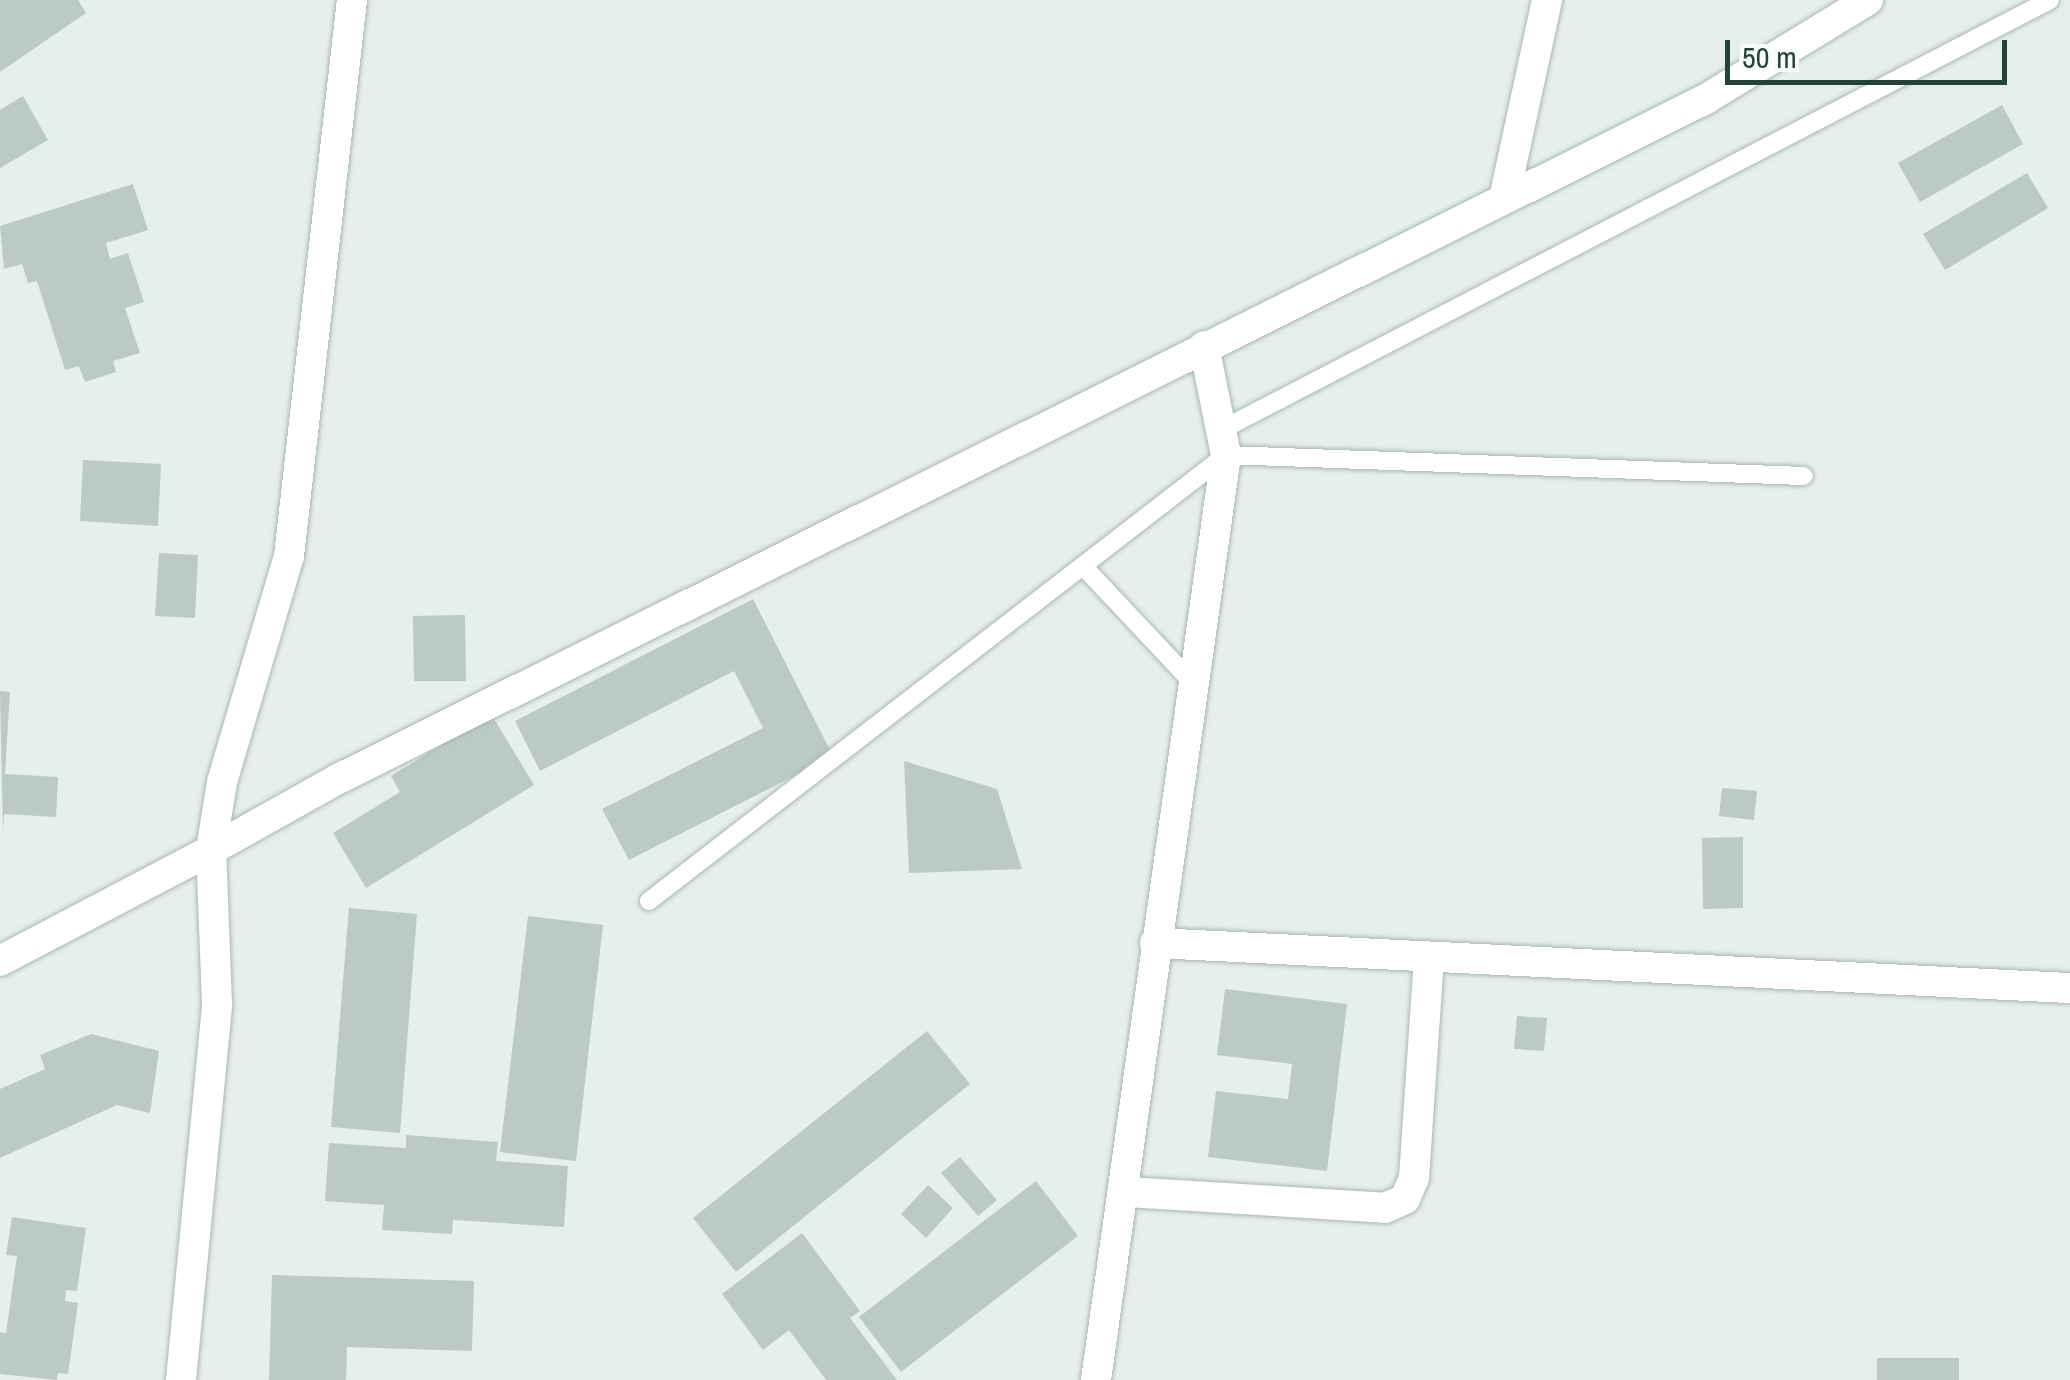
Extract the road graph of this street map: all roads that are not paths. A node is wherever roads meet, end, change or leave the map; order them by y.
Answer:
1 (352, 0) edge
2 (1547, 0) edge
3 (1868, 0) edge
4 (2050, 0) edge
5 (1504, 198) junction
6 (1204, 346) junction
7 (1226, 441) junction
8 (1804, 476) dead end
9 (1084, 567) junction
10 (1192, 682) junction
11 (212, 850) junction
12 (649, 901) dead end
13 (1155, 943) junction
14 (1429, 959) junction
15 (0, 962) edge
16 (2070, 988) edge
17 (1126, 1192) junction
18 (181, 1380) edge
19 (1096, 1380) edge

1 - 11 street
2 - 5 street
3 - 5 street
4 - 7 lane
5 - 6 street
6 - 7 street
6 - 11 street
7 - 8 lane
7 - 9 lane
7 - 10 street
9 - 10 lane
9 - 12 lane
10 - 13 street
11 - 15 street
11 - 18 street
13 - 14 street
13 - 17 street
14 - 16 street
14 - 17 street
17 - 19 street

